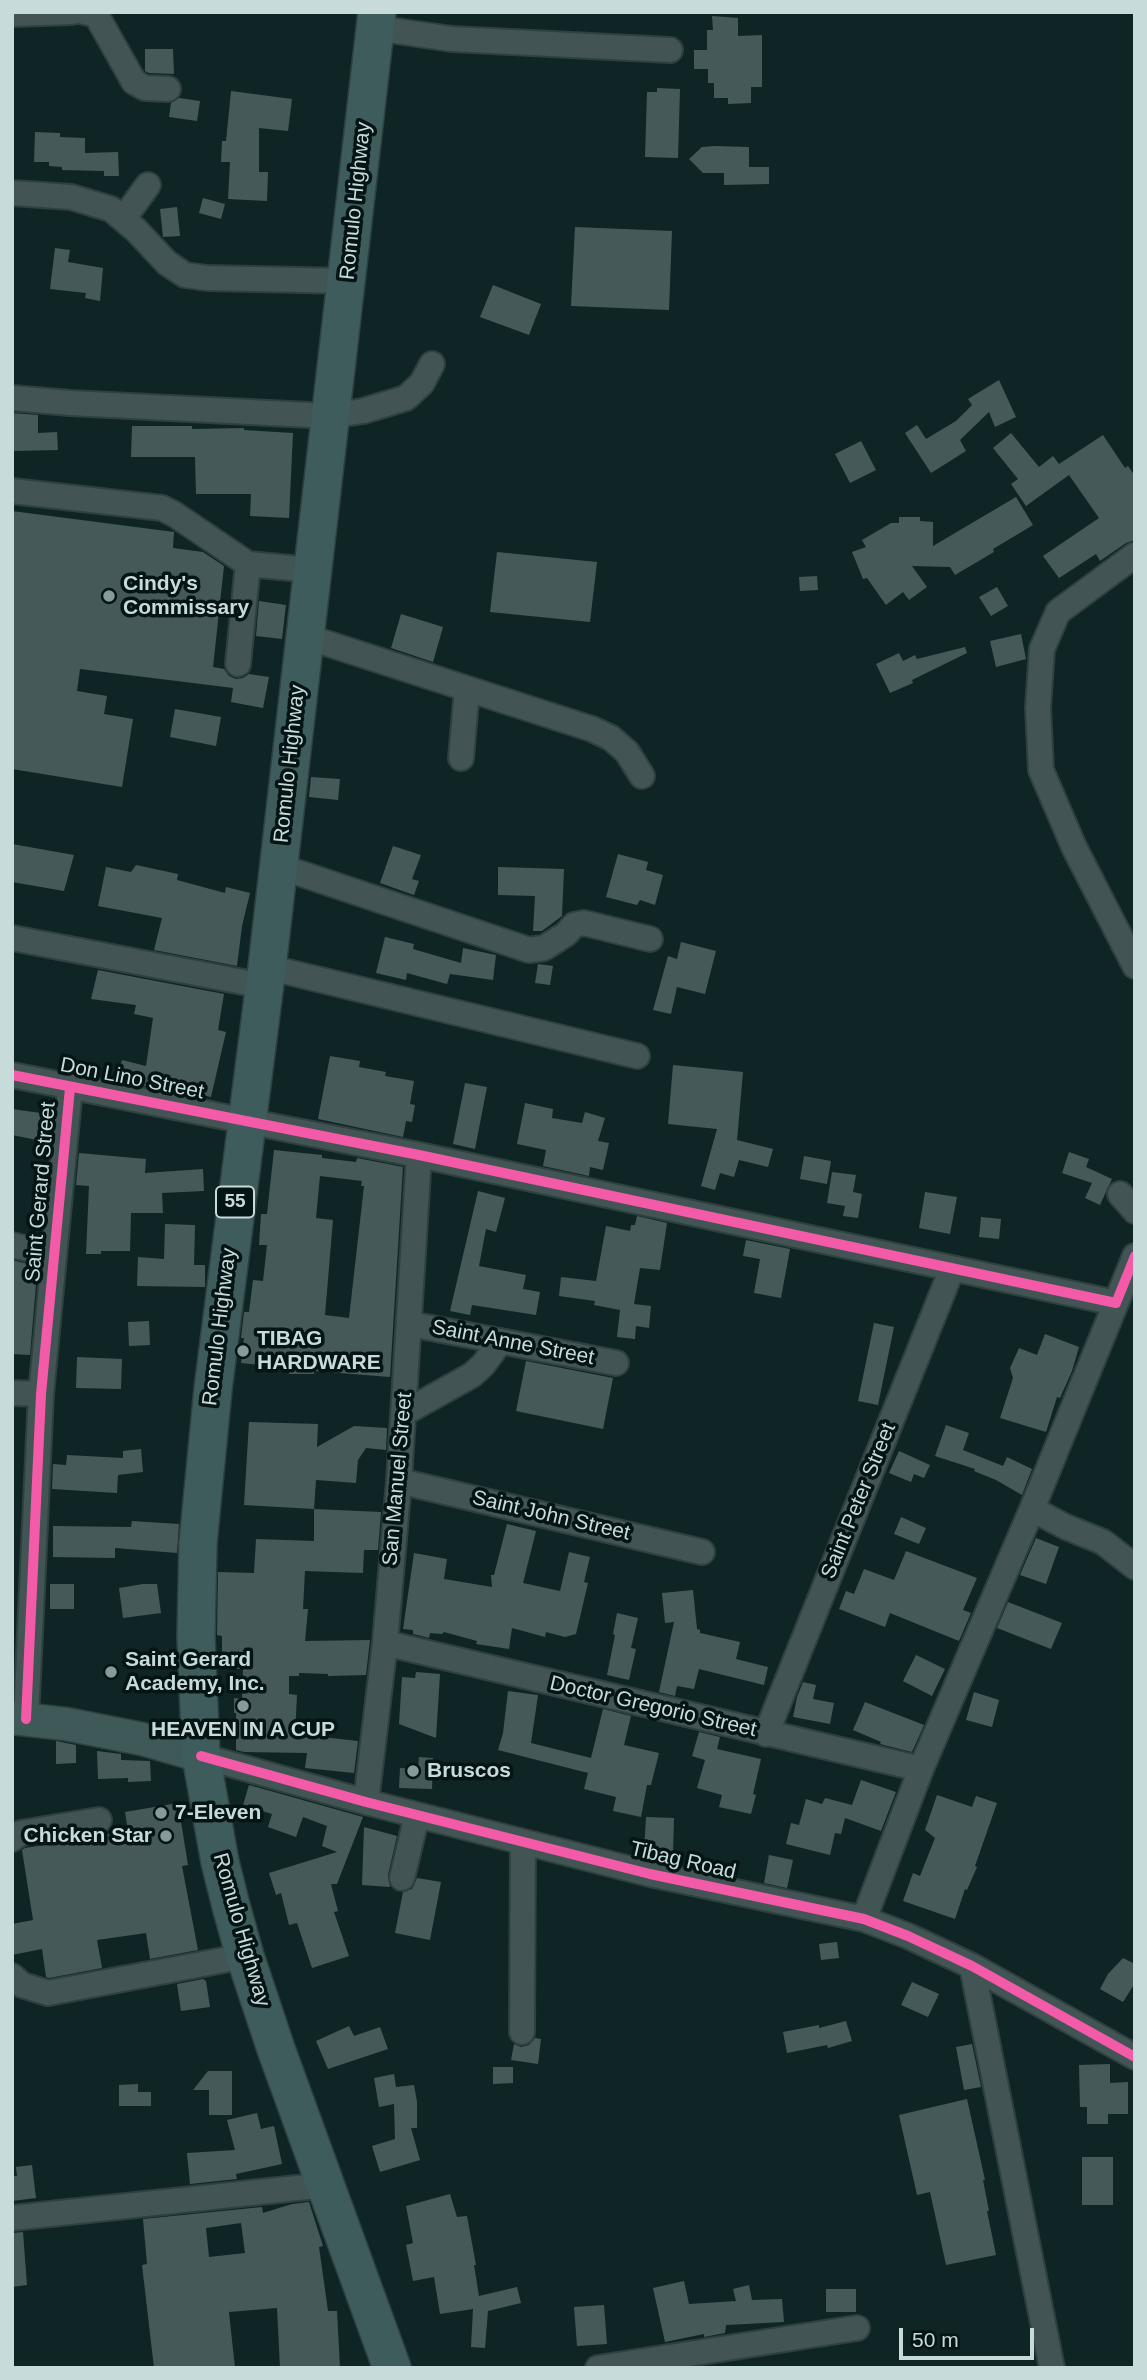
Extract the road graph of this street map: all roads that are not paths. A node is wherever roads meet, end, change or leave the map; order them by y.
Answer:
1 (72, 12) edge
2 (85, 12) edge
3 (12, 15) edge
4 (376, 20) edge
5 (670, 50) dead end
6 (168, 89) dead end
7 (148, 185) dead end
8 (12, 193) edge
9 (124, 218) junction
10 (347, 281) junction
11 (432, 364) dead end
12 (12, 398) edge
13 (329, 416) junction
14 (12, 491) edge
15 (1135, 555) edge
16 (248, 564) junction
17 (312, 570) junction
18 (304, 635) junction
19 (238, 664) dead end
20 (467, 690) junction
21 (461, 758) dead end
22 (642, 776) dead end
23 (278, 866) junction
24 (12, 938) edge
25 (650, 939) dead end
26 (1135, 966) edge
27 (266, 976) junction
28 (637, 1056) dead end
29 (12, 1076) edge
30 (70, 1088) junction
31 (246, 1120) junction
32 (419, 1155) junction
33 (12, 1245) edge
34 (54, 1255) junction
35 (1135, 1256) edge
36 (952, 1269) junction
37 (1116, 1303) junction
38 (410, 1324) junction
39 (500, 1342) junction
40 (616, 1363) dead end
41 (12, 1393) edge
42 (41, 1394) junction
43 (404, 1413) junction
44 (399, 1481) junction
45 (1032, 1509) junction
46 (702, 1552) dead end
47 (23, 1558) edge
48 (1135, 1566) edge
49 (385, 1643) junction
50 (19, 1719) edge
51 (766, 1734) junction
52 (201, 1756) junction
53 (921, 1769) junction
54 (366, 1802) junction
55 (417, 1815) junction
56 (99, 1820) dead end
57 (12, 1839) edge
58 (523, 1842) junction
59 (402, 1878) dead end
60 (864, 1919) junction
61 (245, 1956) junction
62 (972, 1966) junction
63 (12, 1976) edge
64 (522, 2032) dead end
65 (1135, 2057) edge
66 (326, 2185) junction
67 (12, 2218) edge
68 (857, 2328) dead end
69 (392, 2368) edge
70 (598, 2368) edge
71 (1052, 2368) edge

1 - 3 street
2 - 6 street
4 - 5 street
4 - 10 highway, Romulo Highway / 55
7 - 9 street
8 - 9 street
9 - 10 street
10 - 13 highway, Romulo Highway / 55
11 - 13 street
12 - 13 street
13 - 17 highway, Romulo Highway / 55
14 - 16 street
15 - 26 street
16 - 17 street
16 - 19 street
17 - 18 highway, Romulo Highway / 55
18 - 20 street
18 - 23 highway, Romulo Highway / 55
20 - 21 street
20 - 22 street
23 - 25 street
23 - 27 highway, Romulo Highway / 55
24 - 27 street
27 - 28 street
27 - 31 highway, Romulo Highway / 55
29 - 30 street, Don Lino Street
30 - 31 street, Don Lino Street
30 - 34 street, Saint Gerard Street
31 - 32 street, Don Lino Street
31 - 52 highway, Romulo Highway / 55
32 - 36 street, Don Lino Street
32 - 38 street, San Manuel Street
33 - 34 street
34 - 42 street, Saint Gerard Street
35 - 37 street
36 - 37 street, Don Lino Street
36 - 51 street, Saint Peter Street
37 - 45 street
38 - 39 street, Saint Anne Street
38 - 43 street, San Manuel Street
39 - 40 street, Saint Anne Street
39 - 43 street
41 - 42 street
42 - 47 street, Saint Gerard Street
43 - 44 street, San Manuel Street
44 - 46 street, Saint John Street
44 - 49 street, San Manuel Street
45 - 48 street
45 - 53 street
47 - 50 street, Saint Gerard Street
49 - 51 street, Doctor Gregorio Street
49 - 54 street, San Manuel Street
50 - 52 main road
51 - 53 street, Doctor Gregorio Street
52 - 54 street, Tibag Road
52 - 61 highway, Romulo Highway / 55
53 - 60 street
54 - 55 street, Tibag Road
55 - 58 street, Tibag Road
55 - 59 street
56 - 57 street
58 - 60 street, Tibag Road
58 - 64 street
60 - 62 street, Tibag Road
61 - 63 street
61 - 66 highway, Romulo Highway / 55
62 - 65 street, Tibag Road
62 - 71 street
66 - 67 street
66 - 69 highway, Romulo Highway / 55
68 - 70 street

